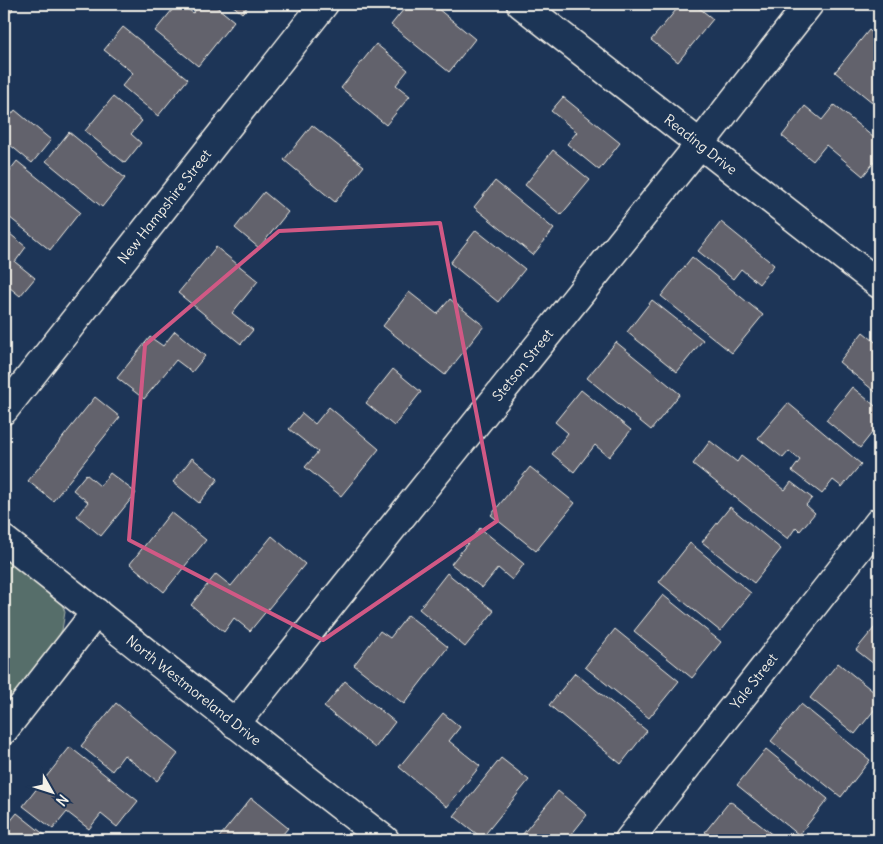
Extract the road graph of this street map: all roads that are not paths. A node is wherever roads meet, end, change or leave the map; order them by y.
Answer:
1 (324, 4) edge
2 (521, 4) edge
3 (808, 4) edge
4 (700, 144) junction
5 (879, 284) edge
6 (4, 410) edge
7 (879, 522) edge
8 (4, 540) edge
9 (96, 612) junction
10 (236, 724) junction
11 (4, 730) edge
12 (368, 835) edge
13 (630, 840) edge

1 - 6 street, New Hampshire Street
2 - 4 street, Reading Drive
3 - 4 street, Stetson Street
4 - 5 street, Reading Drive
4 - 10 street, Stetson Street
7 - 13 street, Yale Street
8 - 9 street, North Westmoreland Drive
9 - 10 street, North Westmoreland Drive
9 - 11 street
10 - 12 street, North Westmoreland Drive

